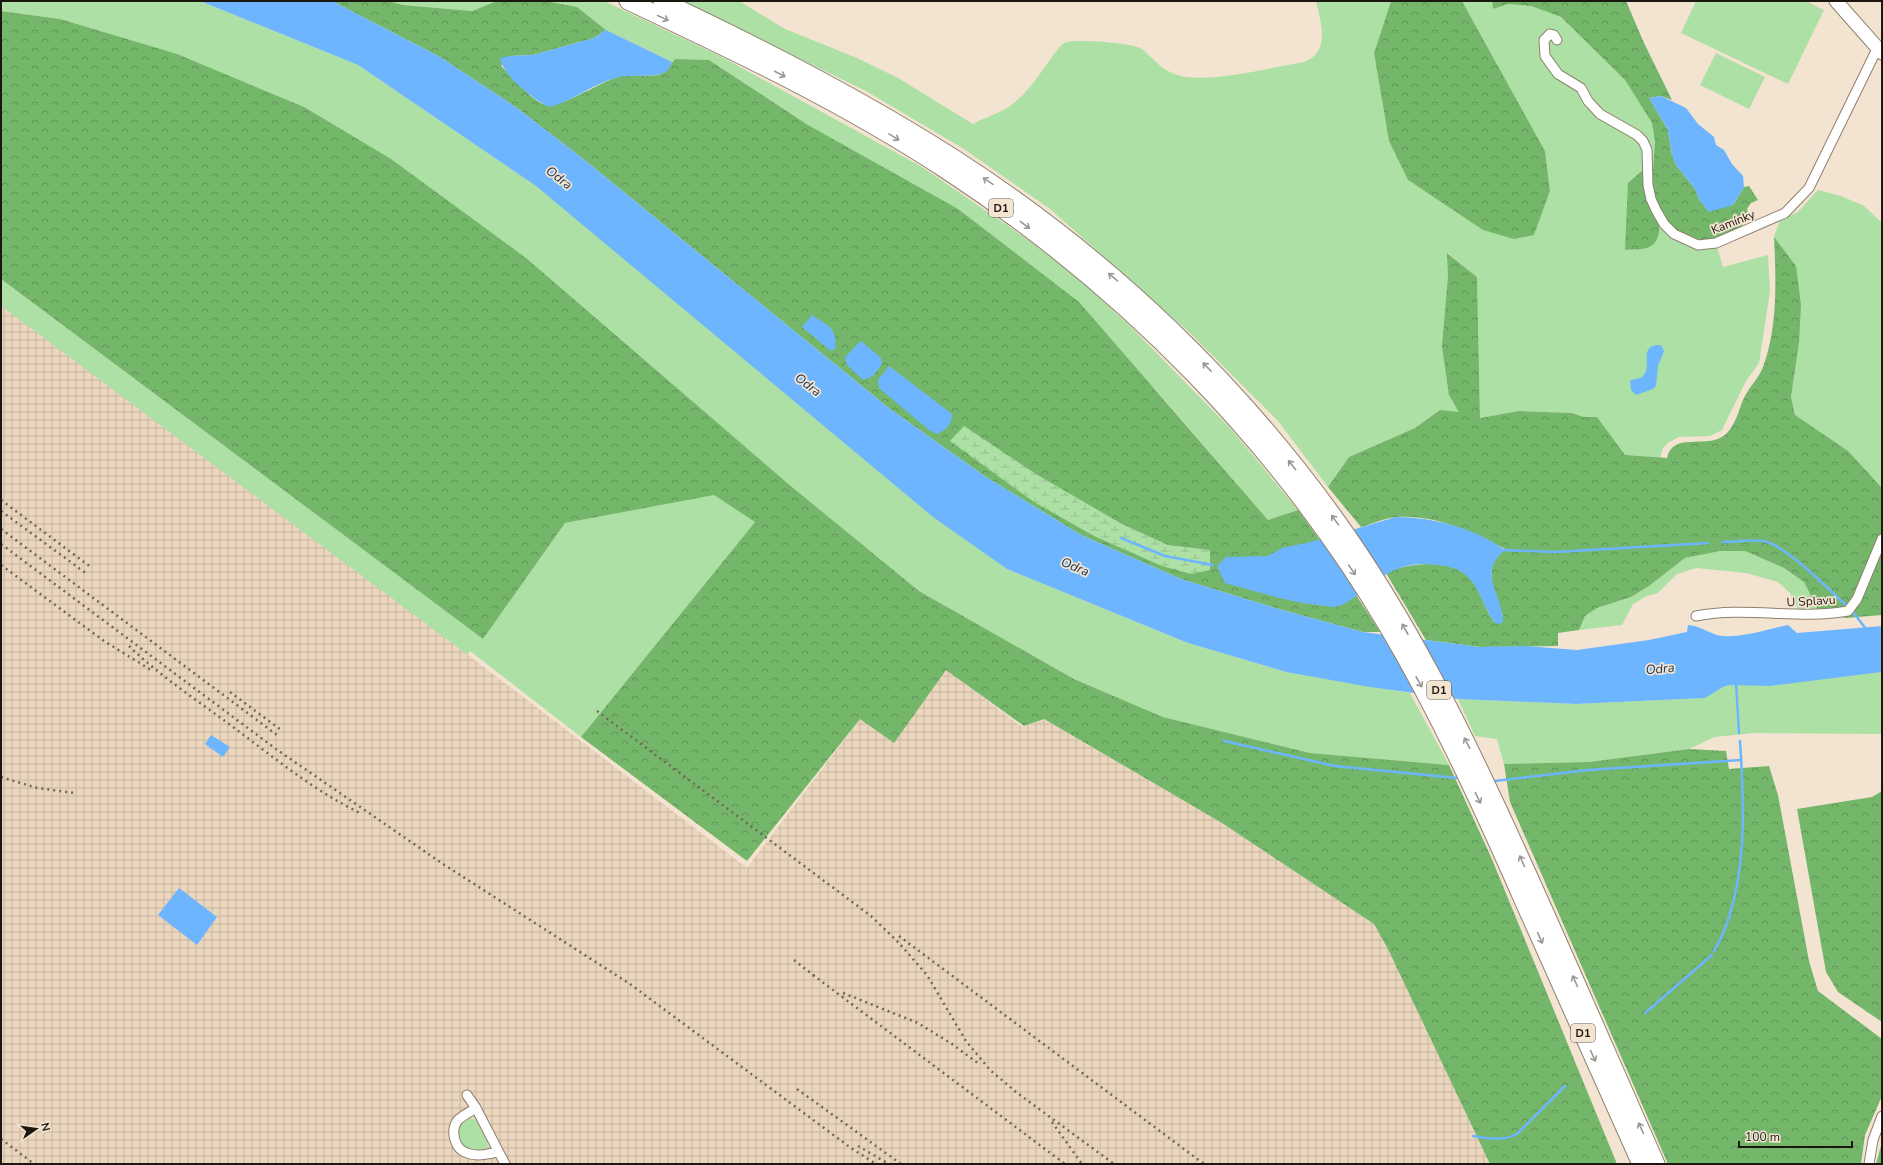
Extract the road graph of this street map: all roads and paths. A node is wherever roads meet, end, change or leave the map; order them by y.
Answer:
1 (628, 1) edge
2 (662, 1) edge
3 (1840, 3) edge
4 (1557, 40) dead end
5 (1879, 51) edge
6 (1311, 500) junction
7 (1882, 539) edge
8 (1696, 616) dead end
9 (1531, 899) junction
10 (467, 1095) dead end
11 (476, 1108) junction
12 (1882, 1116) edge
13 (498, 1152) junction
14 (505, 1164) edge
15 (1641, 1164) edge
16 (1656, 1164) edge
17 (1869, 1164) edge

1 -> 6 highway, D1
6 -> 2 highway, D1
3 - 5 street
4 - 5 street, Kamínky
6 - 9 highway, D1
7 - 8 street, U Splavu
9 -> 15 highway, D1
16 -> 9 highway, D1
10 - 11 street
11 - 13 street
11 - 13 street
12 - 17 street
13 - 14 street

